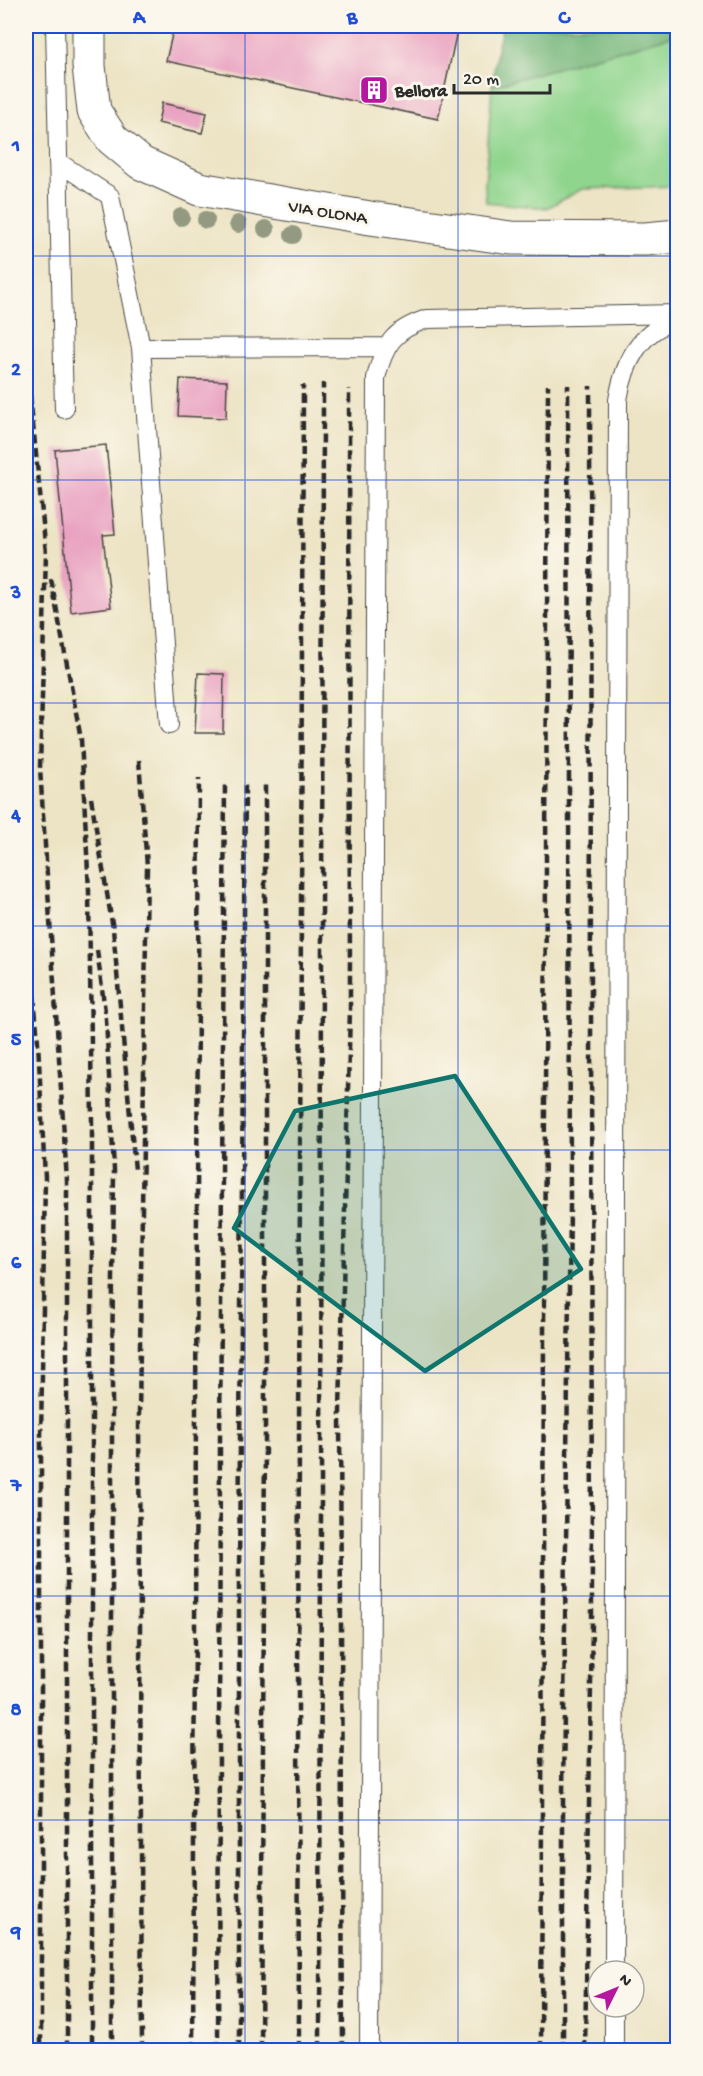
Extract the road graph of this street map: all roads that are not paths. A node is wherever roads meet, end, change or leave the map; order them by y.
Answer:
1 (55, 26) edge
2 (89, 26) edge
3 (58, 162) junction
4 (678, 236) edge
5 (678, 314) edge
6 (678, 319) edge
7 (387, 347) junction
8 (141, 348) junction
9 (64, 409) dead end
10 (169, 725) dead end
11 (614, 1959) edge
12 (614, 2019) edge
13 (369, 2050) edge
14 (614, 2050) edge

1 - 3 lane
2 - 4 street, VIA OLONA
3 - 8 lane
3 - 9 lane
5 - 7 lane
6 - 11 lane
7 - 8 lane
7 - 13 lane
8 - 10 lane
12 - 14 lane

